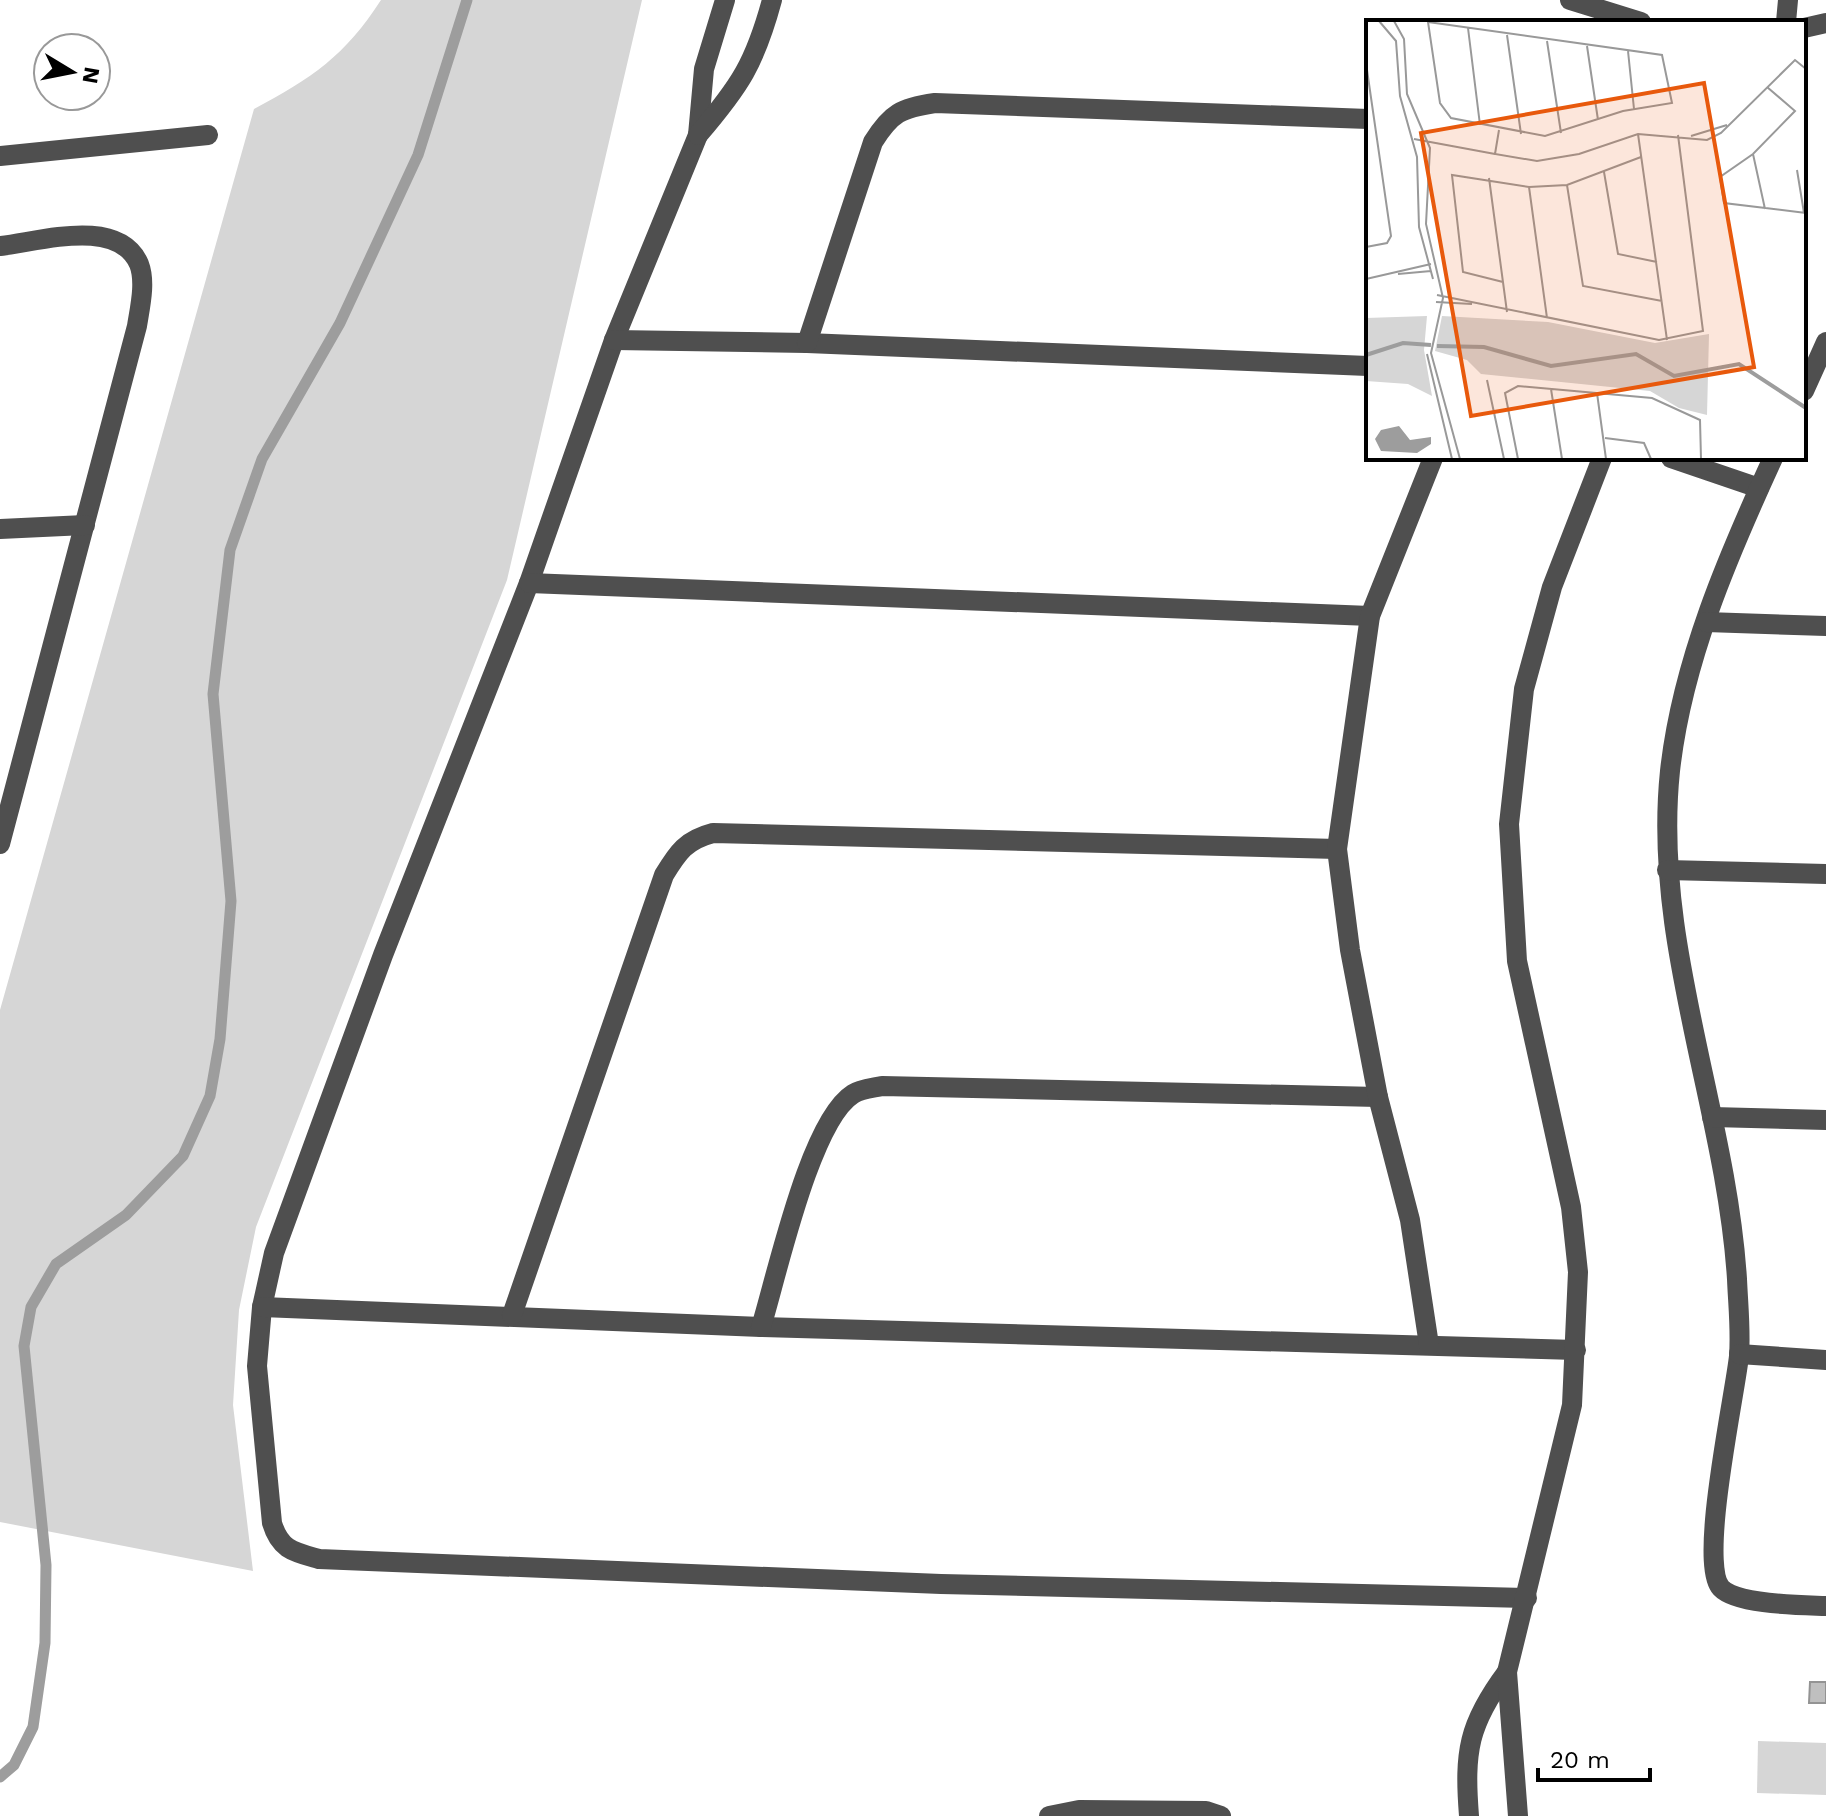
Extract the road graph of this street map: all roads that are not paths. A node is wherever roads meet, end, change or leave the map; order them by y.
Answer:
1 (725, 0) edge
2 (772, 0) edge
3 (1570, 0) edge
4 (1788, 0) edge
5 (1635, 20) edge
6 (1786, 20) edge
7 (1826, 23) edge
8 (1806, 28) edge
9 (1366, 119) edge
10 (208, 135) dead end
11 (698, 135) junction
12 (0, 156) edge
13 (0, 246) edge
14 (614, 340) junction
15 (1826, 342) edge
16 (807, 343) junction
17 (1366, 366) edge
18 (1813, 383) edge
19 (1432, 460) edge
20 (1601, 460) edge
21 (1677, 460) edge
22 (1772, 460) edge
23 (1759, 488) junction
24 (85, 525) junction
25 (0, 529) edge
26 (529, 583) junction
27 (1370, 616) junction
28 (1706, 622) junction
29 (1826, 626) edge
30 (5, 807) edge
31 (0, 844) edge
32 (1337, 849) junction
33 (1667, 870) junction
34 (1826, 874) edge
35 (1378, 1097) junction
36 (1712, 1117) junction
37 (1826, 1120) edge
38 (262, 1307) junction
39 (512, 1315) junction
40 (761, 1327) junction
41 (1429, 1345) junction
42 (1576, 1350) junction
43 (1739, 1354) junction
44 (1826, 1360) edge
45 (1527, 1598) junction
46 (1826, 1606) edge
47 (1507, 1672) junction
48 (1049, 1816) edge
49 (1221, 1816) edge
50 (1469, 1816) edge
51 (1518, 1816) edge

1 - 11 street
2 - 11 street
3 - 5 street
4 - 6 street
7 - 8 street
9 - 16 street
10 - 12 street
11 - 14 street
13 - 24 street
14 - 16 street
14 - 26 street
15 - 18 street
16 - 17 street
19 - 27 street
20 - 42 street
21 - 23 street
22 - 23 street
23 - 28 street
24 - 25 street
24 - 30 street
26 - 27 street
26 - 38 street
27 - 32 street
28 - 29 street
28 - 33 street
30 - 31 street
32 - 35 street
32 - 39 street
33 - 34 street
33 - 36 street
35 - 40 street
35 - 41 street
36 - 37 street
36 - 43 street
38 - 39 street
38 - 45 street
39 - 40 street
40 - 41 street
41 - 42 street
42 - 45 street
43 - 44 street
43 - 46 street
45 - 47 street
47 - 50 street
47 - 51 street
48 - 49 street

